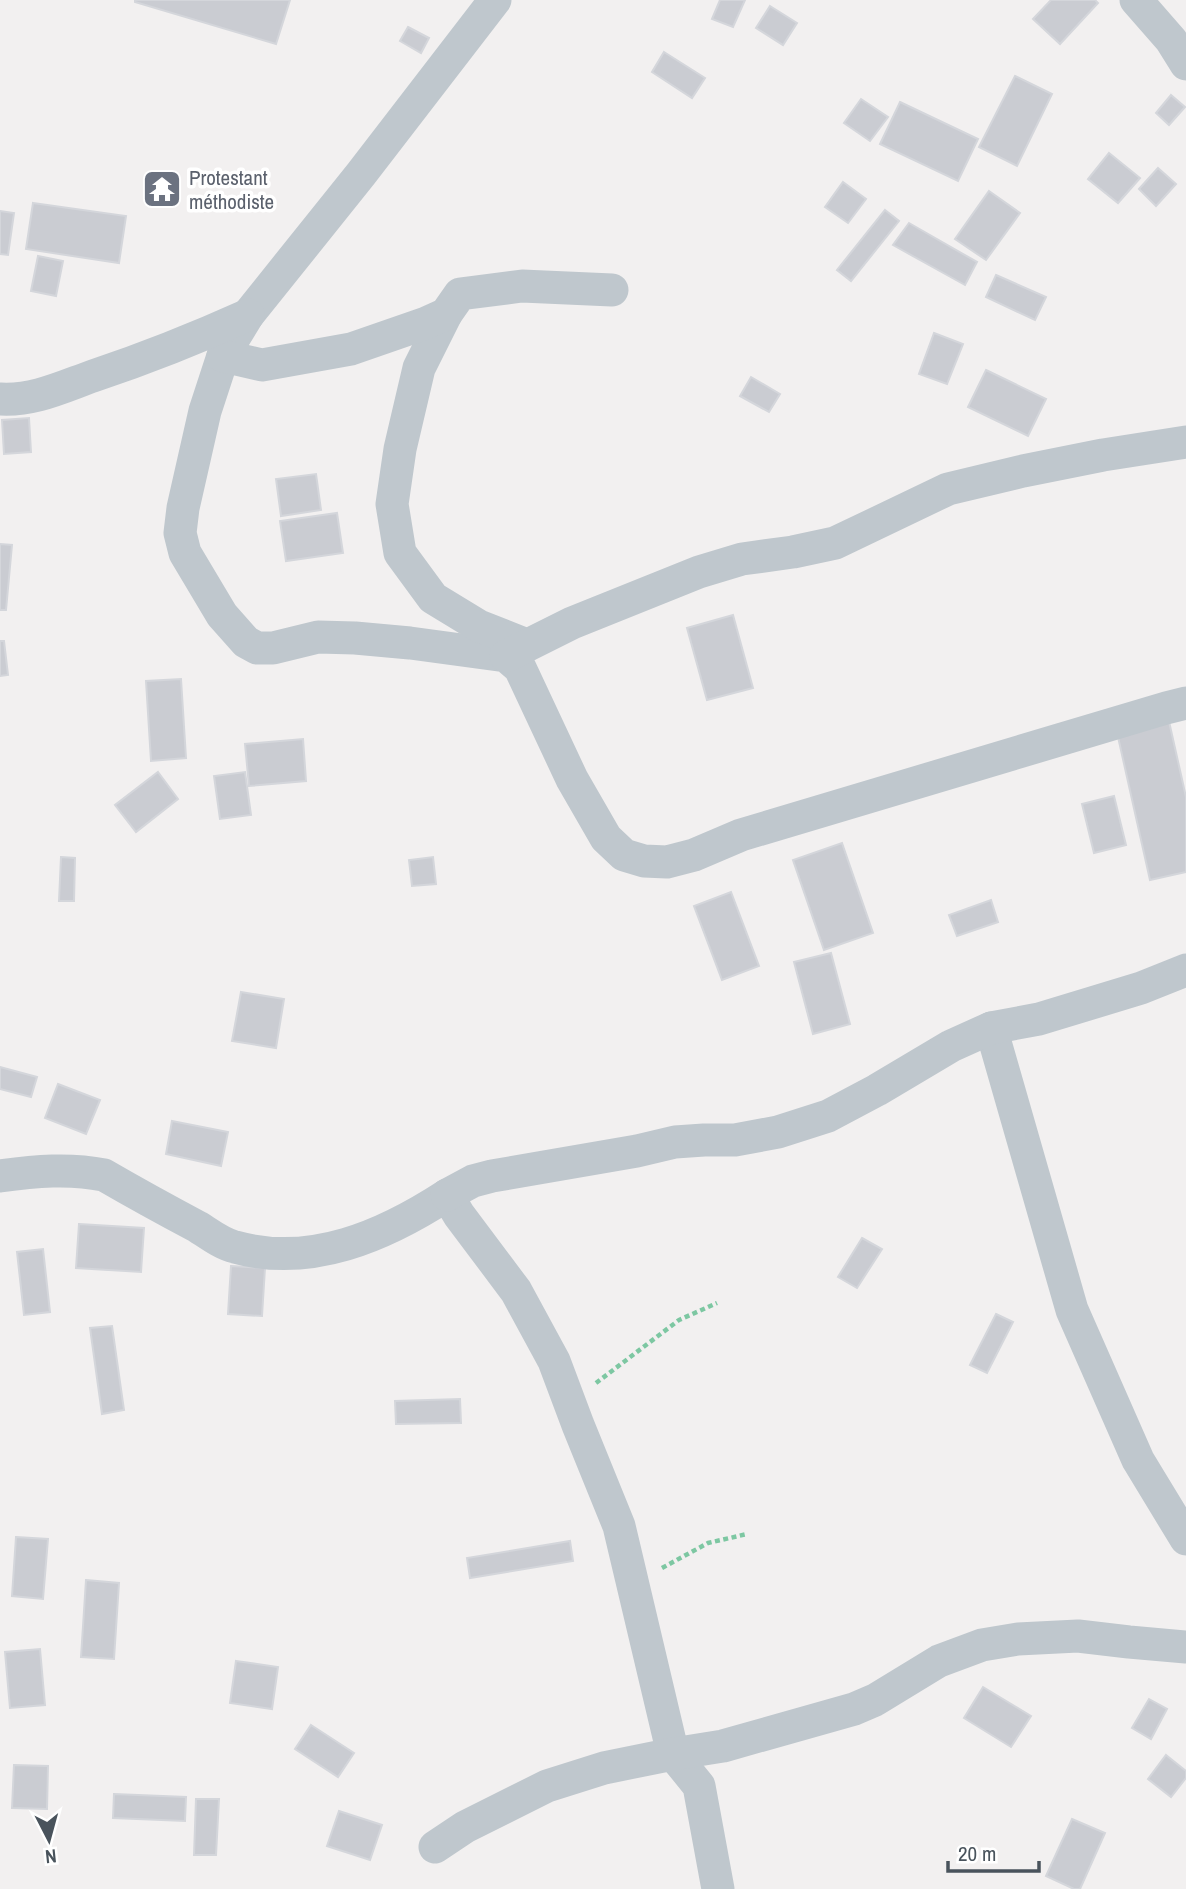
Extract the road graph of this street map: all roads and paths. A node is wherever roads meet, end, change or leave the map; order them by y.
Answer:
1 (1136, 0) edge
2 (481, 4) edge
3 (1181, 47) edge
4 (612, 290) dead end
5 (446, 314) junction
6 (248, 315) junction
7 (223, 356) junction
8 (0, 399) edge
9 (1186, 442) edge
10 (517, 650) junction
11 (1186, 704) edge
12 (1186, 971) edge
13 (990, 1028) junction
14 (0, 1176) edge
15 (447, 1195) junction
16 (717, 1303) dead end
17 (578, 1425) junction
18 (747, 1534) dead end
19 (1186, 1539) edge
20 (632, 1580) junction
21 (1180, 1639) edge
22 (723, 1746) junction
23 (673, 1754) junction
24 (699, 1786) junction
25 (435, 1847) dead end
26 (719, 1889) edge

1 - 3 street
2 - 6 street
4 - 5 street
5 - 7 street
5 - 10 street
6 - 7 street
6 - 8 street
7 - 10 street
9 - 10 street
10 - 11 street
12 - 13 street
13 - 15 street
13 - 19 street
14 - 15 street
15 - 17 street
16 - 17 path
17 - 20 street
18 - 20 path
20 - 23 street
21 - 22 street
22 - 23 street
22 - 24 street
23 - 24 street
23 - 25 street
24 - 26 street

